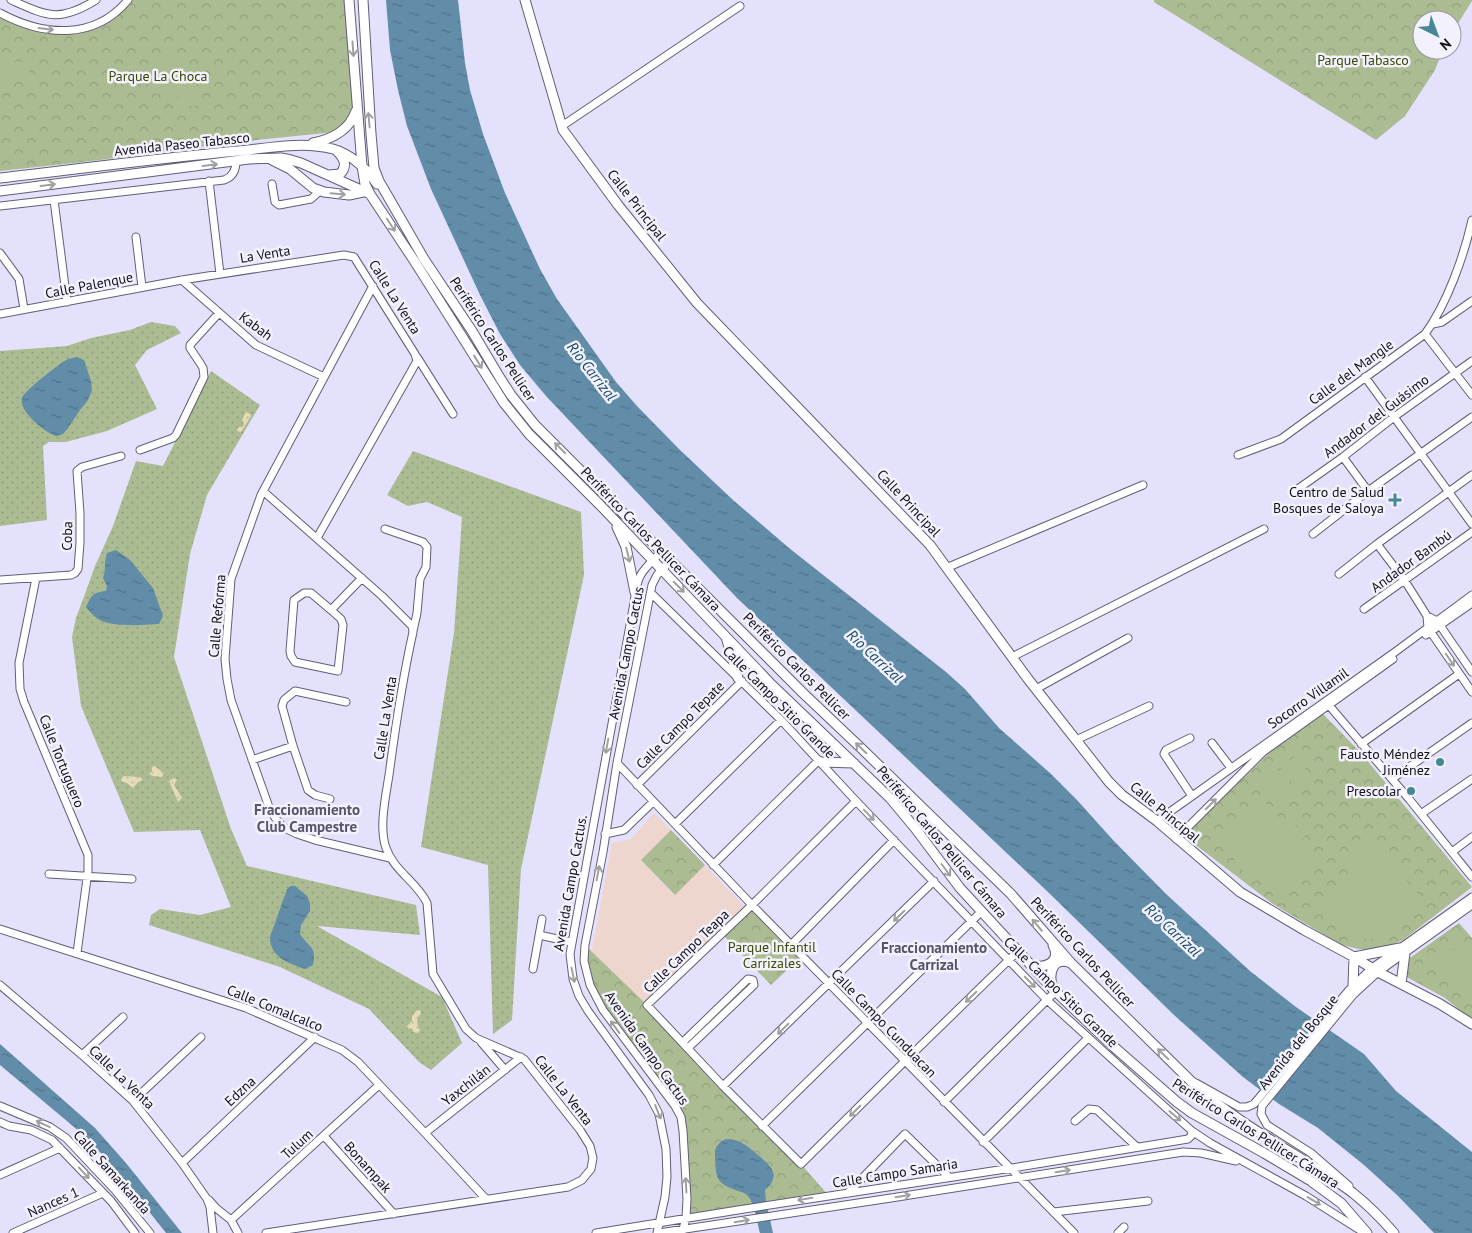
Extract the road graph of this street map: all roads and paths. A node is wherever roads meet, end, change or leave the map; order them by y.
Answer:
1 (11, 0) edge
2 (96, 0) edge
3 (128, 0) edge
4 (349, 0) edge
5 (363, 0) edge
6 (525, 0) edge
7 (740, 6) dead end
8 (0, 13) edge
9 (357, 108) junction
10 (562, 126) junction
11 (305, 145) junction
12 (335, 150) junction
13 (264, 158) junction
14 (236, 161) junction
15 (362, 166) junction
16 (373, 172) junction
17 (327, 174) junction
18 (0, 178) edge
19 (209, 181) junction
20 (272, 184) dead end
21 (366, 190) junction
22 (0, 191) edge
23 (320, 191) junction
24 (54, 200) junction
25 (0, 206) edge
26 (1472, 220) edge
27 (136, 237) dead end
28 (1470, 239) edge
29 (0, 253) edge
30 (351, 256) joint
31 (220, 274) junction
32 (182, 280) junction
33 (373, 286) junction
34 (142, 287) junction
35 (1472, 301) edge
36 (67, 302) junction
37 (24, 309) junction
38 (219, 313) junction
39 (0, 314) edge
40 (1433, 324) junction
41 (1425, 334) junction
42 (415, 354) junction
43 (1472, 361) edge
44 (1455, 373) junction
45 (324, 377) junction
46 (1365, 377) junction
47 (1472, 395) edge
48 (453, 414) dead end
49 (1394, 417) junction
50 (1472, 417) edge
51 (140, 450) dead end
52 (1420, 453) junction
53 (1238, 455) dead end
54 (121, 456) dead end
55 (1343, 457) junction
56 (1472, 475) edge
57 (1143, 485) dead end
58 (263, 491) junction
59 (1295, 491) dead end
60 (1368, 491) junction
61 (1448, 492) junction
62 (614, 520) junction
63 (1472, 524) edge
64 (384, 529) dead end
65 (1264, 529) dead end
66 (1472, 532) edge
67 (1314, 534) dead end
68 (318, 538) junction
69 (1377, 544) junction
70 (661, 552) junction
71 (652, 560) junction
72 (670, 561) junction
73 (946, 568) junction
74 (662, 570) junction
75 (1339, 574) dead end
76 (36, 578) junction
77 (362, 578) junction
78 (0, 580) edge
79 (1405, 581) junction
80 (635, 592) junction
81 (651, 593) junction
82 (1472, 595) edge
83 (1472, 603) edge
84 (1364, 609) dead end
85 (331, 610) junction
86 (1427, 616) junction
87 (1438, 623) junction
88 (1429, 630) junction
89 (412, 632) junction
90 (725, 634) junction
91 (1128, 638) dead end
92 (1012, 657) junction
93 (1471, 668) edge
94 (1459, 674) junction
95 (740, 680) junction
96 (1036, 689) junction
97 (1472, 692) edge
98 (346, 702) dead end
99 (1327, 703) junction
100 (1149, 706) dead end
101 (781, 720) junction
102 (1472, 722) edge
103 (1190, 738) dead end
104 (1076, 740) junction
105 (1212, 743) dead end
106 (1361, 744) junction
107 (293, 746) junction
108 (252, 760) junction
109 (820, 761) junction
110 (616, 763) junction
111 (854, 763) junction
112 (1231, 768) junction
113 (1392, 779) junction
114 (1472, 779) edge
115 (637, 785) junction
116 (1192, 796) junction
117 (330, 799) dead end
118 (856, 801) junction
119 (653, 802) junction
120 (1421, 814) junction
121 (1158, 822) junction
122 (675, 824) junction
123 (606, 834) junction
124 (1472, 837) edge
125 (1176, 839) junction
126 (894, 840) junction
127 (1452, 852) junction
128 (390, 858) junction
129 (712, 865) junction
130 (49, 874) dead end
131 (87, 876) junction
132 (1472, 877) edge
133 (132, 879) dead end
134 (934, 881) junction
135 (1472, 897) edge
136 (752, 905) junction
137 (1472, 905) edge
138 (981, 912) junction
139 (542, 919) dead end
140 (971, 921) junction
141 (0, 929) edge
142 (539, 935) junction
143 (571, 942) junction
144 (1053, 944) junction
145 (791, 945) junction
146 (1402, 950) junction
147 (1018, 951) junction
148 (77, 953) junction
149 (1354, 957) junction
150 (1009, 960) junction
151 (1071, 963) junction
152 (1030, 964) junction
153 (533, 969) dead end
154 (1375, 970) junction
155 (829, 984) junction
156 (1401, 984) junction
157 (0, 985) edge
158 (1055, 990) junction
159 (1352, 991) junction
160 (1048, 1000) junction
161 (123, 1017) dead end
162 (867, 1022) junction
163 (1472, 1024) edge
164 (315, 1037) junction
165 (201, 1038) dead end
166 (1088, 1038) junction
167 (480, 1039) junction
168 (683, 1042) junction
169 (688, 1048) junction
170 (82, 1055) junction
171 (521, 1057) junction
172 (905, 1061) junction
173 (505, 1070) junction
174 (1187, 1078) junction
175 (379, 1085) junction
176 (724, 1086) junction
177 (133, 1101) junction
178 (944, 1102) junction
179 (1260, 1104) junction
180 (0, 1106) edge
181 (1075, 1121) dead end
182 (0, 1122) edge
183 (762, 1126) junction
184 (1192, 1131) junction
185 (425, 1133) junction
186 (324, 1136) junction
187 (983, 1142) junction
188 (1137, 1147) junction
189 (60, 1148) junction
190 (182, 1163) junction
191 (1246, 1163) junction
192 (1009, 1168) junction
193 (0, 1175) edge
194 (949, 1178) junction
195 (1019, 1178) junction
196 (103, 1193) junction
197 (848, 1193) junction
198 (205, 1195) junction
199 (486, 1199) junction
200 (1148, 1201) dead end
201 (1366, 1204) junction
202 (1054, 1212) junction
203 (394, 1214) junction
204 (686, 1218) junction
205 (232, 1220) junction
206 (659, 1223) junction
207 (1124, 1227) dead end
208 (683, 1231) edge
209 (13, 1233) edge
210 (135, 1233) edge
211 (150, 1233) edge
212 (213, 1233) edge
213 (238, 1233) edge
214 (266, 1233) edge
215 (596, 1233) edge
216 (658, 1233) edge
217 (1074, 1233) edge
218 (1118, 1233) edge
219 (1366, 1233) edge
220 (1394, 1233) edge

1 - 2 street
8 -> 3 street
4 -> 9 main road, Periférico Carlos Pellicer Cámara
16 -> 5 main road, Periférico Carlos Pellicer
6 - 10 main road, Calle Principal
7 - 10 street
9 - 11 main road
9 - 15 main road, Periférico Carlos Pellicer Cámara
10 - 73 main road, Calle Principal
11 - 12 main road, Avenida Paseo Tabasco
11 - 18 main road, Avenida Paseo Tabasco
12 - 15 main road, Avenida Paseo Tabasco
12 - 17 main road
13 - 14 main road, Avenida Paseo Tabasco
13 - 17 main road, Avenida Paseo Tabasco
13 - 23 main road
14 - 19 street, Avenida Paseo Tabasco
22 -> 14 main road, Avenida Paseo Tabasco
15 - 16 main road, Avenida Paseo Tabasco
15 - 21 main road, Periférico Carlos Pellicer Cámara
16 - 21 main road
70 -> 16 main road, Periférico Carlos Pellicer
17 - 21 main road, Avenida Paseo Tabasco
19 - 24 street, Avenida Paseo Tabasco
19 - 31 street
20 - 23 street
23 -> 21 main road
21 -> 62 main road, Periférico Carlos Pellicer Cámara
24 - 25 street, Avenida Paseo Tabasco
24 - 36 street
26 - 28 street
27 - 34 street
28 - 40 street
29 - 37 street
30 - 31 street, La Venta
30 - 33 street, Calle La Venta
31 - 32 street, La Venta
32 - 34 street, Calle Palenque
32 - 38 street, Kabah
33 - 42 street, Calle La Venta
33 - 45 street, Calle Reforma
34 - 36 street, Calle Palenque
35 - 40 street, Calle del Mangle
36 - 37 street, Calle Palenque
37 - 39 street, Calle Palenque
38 - 45 street, Kabah
38 - 51 street
40 - 41 street, Calle del Mangle
41 - 44 street
41 - 46 street, Calle del Mangle
42 - 48 street, Calle La Venta
42 - 68 street, Calle La Venta
43 - 44 street, Andador del Guásimo
44 - 47 street
44 - 49 street, Andador del Guásimo
45 - 58 street, Calle Reforma
46 - 49 street
46 - 53 street, Calle del Mangle
49 - 52 street
49 - 55 street, Andador del Guásimo
50 - 52 street
52 - 60 street
52 - 61 street
54 - 76 street, Coba
55 - 59 street, Andador del Guásimo
55 - 60 street
56 - 61 street
57 - 73 street
58 - 68 street
58 - 108 street, Calle Reforma
60 - 67 street
61 - 63 street
61 - 69 street
62 - 71 main road, Periférico Carlos Pellicer Cámara
62 -> 80 main road
64 - 89 street, Calle La Venta
65 - 92 street
66 - 79 street, Andador Bambú
68 - 77 street
69 - 75 street
69 - 79 street
70 - 71 street, Avenida Campo Cactus.
70 - 72 main road, Periférico Carlos Pellicer
71 - 74 main road, Periférico Carlos Pellicer Cámara
71 - 80 street, Avenida Campo Cactus.
72 - 74 street, Avenida Campo Cactus
144 -> 72 main road, Periférico Carlos Pellicer
73 - 92 main road, Calle Principal
74 - 81 street, Avenida Campo Cactus
74 -> 90 main road, Periférico Carlos Pellicer Cámara
76 - 78 street, Coba
76 - 131 street, Calle Tortuguero
77 - 85 street
77 - 89 street
79 - 84 street, Andador Bambú
79 - 86 street
80 -> 143 street, Avenida Campo Cactus.
81 - 95 street, Calle Campo Sitio Grande
81 - 110 street, Avenida Campo Cactus
82 - 87 street, Socorro Villamil
83 - 87 street, Socorro Villamil
85 - 85 street
86 - 87 street
86 - 88 street
87 - 88 street, Socorro Villamil
87 - 93 street
88 -> 94 street
88 - 99 street, Socorro Villamil
89 - 128 street, Calle La Venta
90 - 95 main road
90 - 111 main road, Periférico Carlos Pellicer Cámara
91 - 96 street
92 - 96 main road, Calle Principal
94 - 97 street
94 - 106 street
95 - 101 street, Calle Campo Sitio Grande
95 - 115 street, Calle Campo Tepate
96 - 104 main road, Calle Principal
98 - 107 street
99 - 106 street
99 - 112 street, Socorro Villamil
125 -> 99 street, Socorro Villamil
100 - 104 street
101 - 109 street, Calle Campo Sitio Grande
101 - 122 street
102 - 113 street
103 - 116 street
104 - 121 main road, Calle Principal
105 - 112 street
106 - 113 street
107 - 108 street
107 - 117 street
108 - 128 street, Calle Reforma
109 - 111 main road
109 - 118 street, Calle Campo Sitio Grande
109 - 129 street
110 - 115 street, Calle Campo Cunduacan
110 - 123 street, Avenida Campo Cactus
111 -> 138 main road, Periférico Carlos Pellicer Cámara
112 - 116 street, Socorro Villamil
113 - 120 street
114 - 120 street
115 - 119 street, Calle Campo Cunduacan
116 - 121 street, Socorro Villamil
118 -> 126 street, Calle Campo Sitio Grande
118 - 136 street, Calle Campo Teapa
119 - 122 street, Calle Campo Cunduacan
119 - 123 street
120 - 127 street
121 - 125 main road, Calle Principal
122 - 129 street, Calle Campo Cunduacan
204 -> 123 street, Avenida Campo Cactus
124 - 127 street
125 - 149 main road, Calle Principal
126 - 134 street, Calle Campo Sitio Grande
126 - 145 street
127 - 132 street
128 - 167 street, Calle La Venta
129 - 136 street, Calle Campo Cunduacan
130 - 131 street
131 - 133 street
131 - 148 street, Calle Tortuguero
134 - 140 street, Calle Campo Sitio Grande
134 -> 155 street
135 - 146 street, Avenida del Bosque
136 - 145 street, Calle Campo Cunduacan
136 - 168 street, Calle Campo Teapa
137 - 146 street, Avenida del Bosque
138 - 140 street
138 - 147 main road, Periférico Carlos Pellicer Cámara
139 - 142 street
140 - 150 street, Calle Campo Sitio Grande
140 - 162 street
141 - 148 street, Calle Comalcalco
142 - 143 street
142 - 153 street
143 -> 206 street, Avenida Campo Cactus.
144 - 151 main road, Periférico Carlos Pellicer
144 - 152 main road
145 - 155 street, Calle Campo Cunduacan
146 - 149 main road
146 - 154 street, Avenida del Bosque
146 - 156 main road
147 - 150 street
147 - 152 main road, Periférico Carlos Pellicer Cámara
148 - 164 street, Calle Comalcalco
149 - 154 main road, Calle Principal
149 - 159 main road
150 -> 160 street, Calle Campo Sitio Grande
150 -> 172 street
151 - 158 main road
174 -> 151 main road, Periférico Carlos Pellicer
152 - 158 main road, Periférico Carlos Pellicer Cámara
154 - 156 main road, Calle Principal
154 - 159 street, Avenida del Bosque
155 - 162 street, Calle Campo Cunduacan
155 -> 176 street
156 - 163 main road, Calle Principal
157 - 170 street, Calle La Venta
158 - 160 street
158 - 219 main road, Periférico Carlos Pellicer Cámara
159 - 179 street, Avenida del Bosque
160 - 166 street, Calle Campo Sitio Grande
160 - 178 street
161 - 170 street
162 - 172 street, Calle Campo Cunduacan
162 - 183 street
164 - 175 street, Calle Comalcalco
164 - 190 street, Edzna
165 - 177 street
166 -> 184 street, Calle Campo Sitio Grande
166 - 187 street
167 - 171 street, Calle La Venta
167 - 173 street
168 - 169 street, Calle Campo Teapa
168 - 169 street
169 - 176 street, Calle Campo Teapa
170 - 177 street, Calle La Venta
171 - 173 street, Yaxchilán
171 - 199 street, Calle La Venta
172 - 178 street, Calle Campo Cunduacan
172 -> 183 street, Calle Campo Teapa
173 - 185 street, Yaxchilán
174 - 179 street, Avenida del Bosque
174 - 201 main road, Periférico Carlos Pellicer
175 - 185 street, Calle Comalcalco
175 - 186 street, Tulum
176 - 183 street, Calle Campo Teapa
177 - 190 street, Calle La Venta
178 - 187 street, Calle Campo Cunduacan
179 - 201 street, Avenida del Bosque
211 -> 180 street, Calle Samarkanda
181 - 188 street
182 - 189 street, Calle Samarkanda
184 - 188 street, Calle Campo Samaria
184 - 191 street, Calle Campo Sitio Grande
185 - 199 street, Calle Comalcalco
186 - 203 street, Bonampak
186 - 205 street, Tulum
187 - 192 street, Calle Campo Cunduacan
188 - 192 street, Calle Campo Samaria
189 - 193 street
189 -> 196 street, Calle Samarkanda
190 - 198 street, Calle La Venta
195 -> 191 street, Calle Campo Samaria
191 -> 219 street, Calle Campo Sitio Grande
192 - 194 street, Calle Campo Samaria
192 - 195 street, Calle Campo Cunduacan
194 - 197 street, Calle Campo Samaria
194 - 197 street
195 - 202 street, Calle Campo Cunduacan
208 -> 195 street, Calle Campo Samaria
196 - 209 street, Nances 1
196 - 210 street, Calle Samarkanda
197 -> 204 street, Calle Campo Samaria
198 - 205 street
198 - 212 street, Calle La Venta
199 - 203 street, Calle La Venta
200 - 202 street
201 - 220 main road, Periférico Carlos Pellicer
202 - 217 street, Calle Campo Cunduacan
203 - 214 street, Calle La Venta
204 - 206 street, Calle Campo Samaria
204 - 208 street, Avenida Campo Cactus
205 - 213 street
206 - 215 street, Calle Campo Samaria
206 - 216 street, Avenida Campo Cactus.
207 - 218 street
208 - 216 street, Calle Campo Samaria

